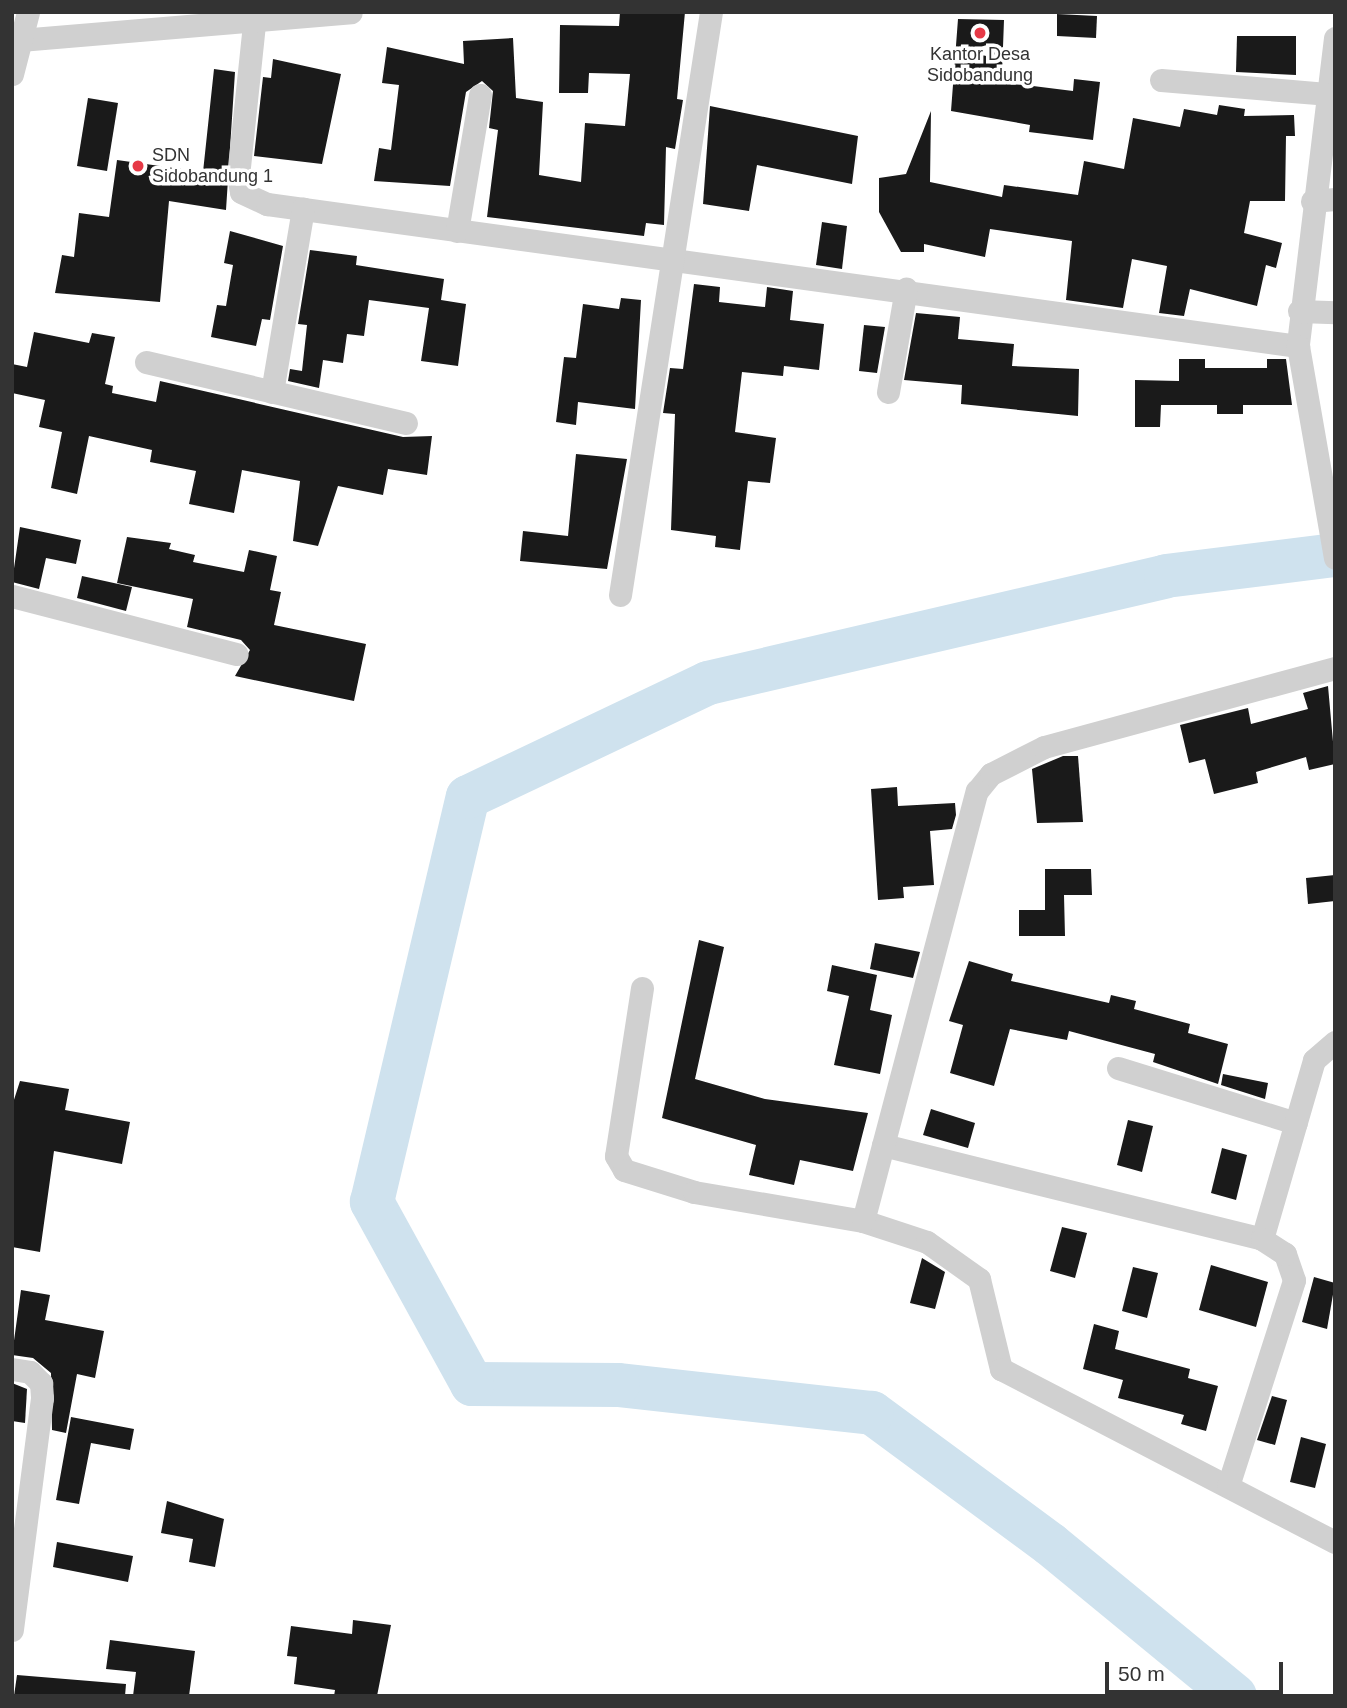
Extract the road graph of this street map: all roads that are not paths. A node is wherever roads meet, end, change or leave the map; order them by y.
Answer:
1 (28, 12) edge
2 (352, 12) edge
3 (711, 12) edge
4 (254, 24) junction
5 (1335, 38) edge
6 (20, 40) junction
7 (12, 74) edge
8 (1161, 80) dead end
9 (1329, 94) junction
10 (480, 95) dead end
11 (1323, 200) edge
12 (303, 209) junction
13 (457, 231) junction
14 (672, 260) junction
15 (906, 289) junction
16 (1299, 311) junction
17 (1335, 312) edge
18 (1298, 346) junction
19 (146, 362) dead end
20 (272, 392) junction
21 (888, 392) dead end
22 (406, 423) dead end
23 (1335, 558) edge
24 (620, 595) dead end
25 (12, 596) edge
26 (237, 654) dead end
27 (1335, 668) edge
28 (642, 988) dead end
29 (1335, 1042) edge
30 (1118, 1068) dead end
31 (1296, 1123) junction
32 (883, 1145) junction
33 (863, 1221) junction
34 (1262, 1240) junction
35 (12, 1369) edge
36 (1228, 1486) junction
37 (1335, 1542) edge
38 (12, 1630) edge

1 - 6 street
2 - 4 street
3 - 14 street
4 - 6 street
4 - 12 street
5 - 9 street
6 - 7 street
8 - 9 street
9 - 11 street
10 - 13 street
11 - 16 street
12 - 13 street
12 - 20 street
13 - 14 street
14 - 15 street
14 - 24 street
15 - 18 street
15 - 21 street
16 - 17 street
16 - 18 street
18 - 23 street
19 - 20 street
20 - 22 street
25 - 26 street
27 - 32 street
28 - 33 street
29 - 31 street
30 - 31 street
31 - 34 street
32 - 33 street
32 - 34 street
33 - 36 street
34 - 36 street
35 - 38 street
36 - 37 street

